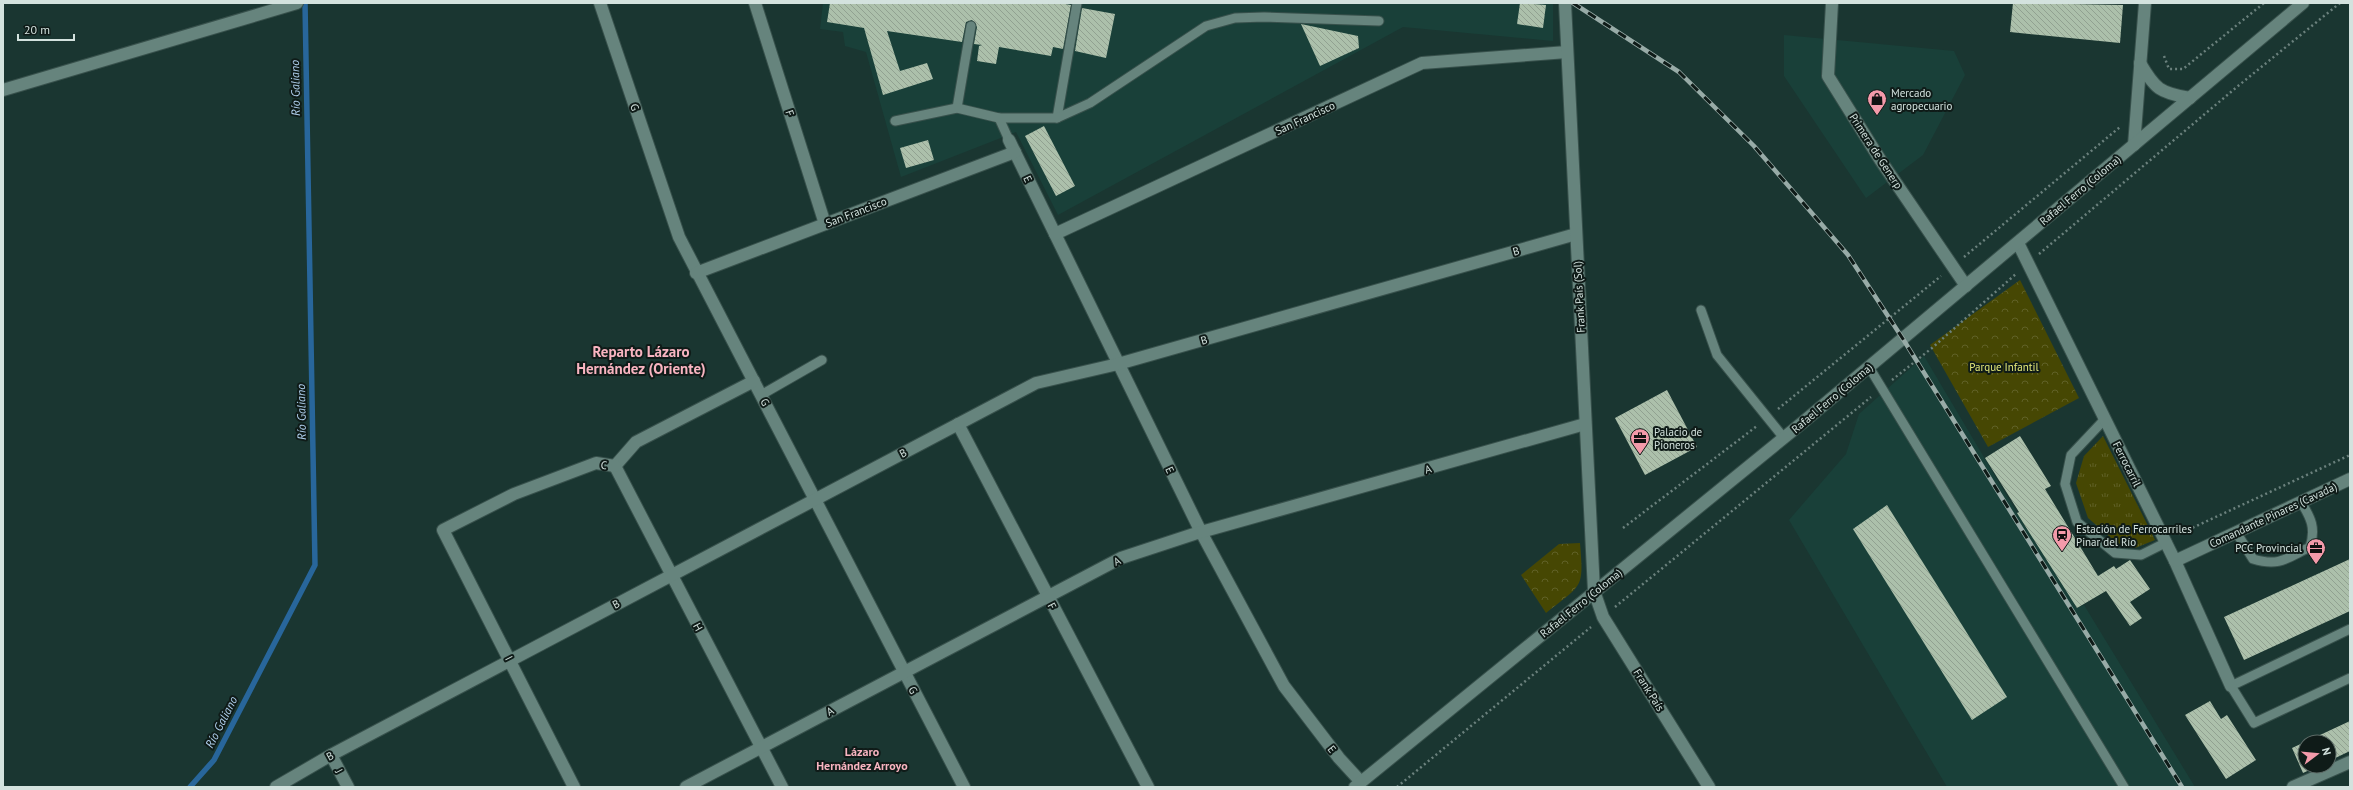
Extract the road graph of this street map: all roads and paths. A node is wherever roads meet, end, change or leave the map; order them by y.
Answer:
1 (297, 3) edge
2 (600, 3) edge
3 (755, 3) edge
4 (1077, 3) edge
5 (1565, 3) edge
6 (1832, 3) edge
7 (2144, 3) edge
8 (2264, 3) edge
9 (2304, 3) edge
10 (1379, 21) dead end
11 (971, 26) dead end
12 (1567, 52) junction
13 (2164, 56) dead end
14 (2140, 63) junction
15 (3, 90) edge
16 (2190, 98) junction
17 (957, 108) junction
18 (999, 118) junction
19 (1057, 118) junction
20 (894, 121) dead end
21 (2123, 124) dead end
22 (1009, 140) joint
23 (2134, 145) junction
24 (1015, 152) junction
25 (825, 224) junction
26 (1055, 234) junction
27 (1576, 234) junction
28 (2018, 243) junction
29 (1953, 267) junction
30 (696, 272) junction
31 (1966, 286) junction
32 (1701, 310) dead end
33 (822, 360) dead end
34 (1118, 364) junction
35 (1869, 367) junction
36 (754, 381) junction
37 (761, 395) junction
38 (1768, 418) junction
39 (2104, 420) junction
40 (958, 424) junction
41 (1585, 424) junction
42 (1784, 438) junction
43 (2350, 455) edge
44 (615, 466) junction
45 (2350, 479) edge
46 (816, 499) junction
47 (2301, 502) junction
48 (1623, 528) dead end
49 (443, 530) joint
50 (1201, 532) junction
51 (2236, 532) junction
52 (2167, 542) junction
53 (2175, 561) junction
54 (671, 576) junction
55 (1594, 591) junction
56 (1048, 597) junction
57 (2350, 629) edge
58 (510, 661) junction
59 (904, 672) junction
60 (2350, 678) edge
61 (2232, 686) junction
62 (762, 747) junction
63 (331, 755) junction
64 (2350, 762) edge
65 (1358, 784) edge
66 (276, 787) edge
67 (348, 787) edge
68 (574, 787) edge
69 (686, 787) edge
70 (782, 787) edge
71 (964, 787) edge
72 (1148, 787) edge
73 (1709, 787) edge
74 (2124, 787) edge
75 (2293, 787) edge

1 - 15 street
2 - 30 street, G
3 - 25 street, F
4 - 19 lane
5 - 12 street, Frank País (Sol)
6 - 29 street, Primera de Generp
7 - 14 street
8 - 13 path
9 - 16 street, Rafael Ferro (Coloma)
10 - 19 lane
11 - 17 lane
12 - 26 street, San Francisco
12 - 27 street, Frank País (Sol)
14 - 16 street
14 - 23 street
16 - 23 street, Rafael Ferro (Coloma)
17 - 18 lane
17 - 20 lane
18 - 19 lane
18 - 22 lane
21 - 29 path
22 - 24 street, E
23 - 28 street, Rafael Ferro (Coloma)
24 - 25 street, San Francisco
24 - 26 street, E
25 - 30 street, San Francisco
26 - 34 street, E
27 - 34 street, B
27 - 41 street, Frank País (Sol)
28 - 31 street, Rafael Ferro (Coloma)
28 - 39 street, Ferrocarril
29 - 31 street, Primera de Generp
29 - 38 path
30 - 36 street, G
31 - 35 street, Rafael Ferro (Coloma)
32 - 38 lane
33 - 37 lane
34 - 40 street, B
34 - 50 street, E
35 - 42 street, Rafael Ferro (Coloma)
35 - 74 lane
36 - 37 street, G
36 - 44 street, C
37 - 46 street, G
38 - 42 lane
38 - 48 path
39 - 52 street, Ferrocarril
39 - 52 lane
40 - 46 street, B
40 - 56 street, F
41 - 50 street, A
41 - 55 street, Frank País (Sol)
42 - 55 street, Rafael Ferro (Coloma)
43 - 52 path
44 - 49 street, C
44 - 54 street, H
45 - 47 street, Comandante Pinares (Cavada)
46 - 54 street, B
46 - 59 street, G
47 - 51 street, Comandante Pinares (Cavada)
47 - 51 lane
49 - 58 street, I
50 - 56 street, A
50 - 65 street, E
51 - 53 street, Comandante Pinares (Cavada)
52 - 53 street, Ferrocarril
53 - 61 street, Ferrocarril
54 - 58 street, B
54 - 62 street, H
55 - 65 street, Rafael Ferro (Coloma)
55 - 73 street, Frank País
56 - 59 street, A
56 - 72 street, F
57 - 61 lane
58 - 63 street, B
58 - 68 street, I
59 - 62 street, A
59 - 71 street, G
60 - 61 lane
62 - 69 street, A
62 - 70 street, H
63 - 66 street, B
63 - 67 street, J
64 - 75 street

